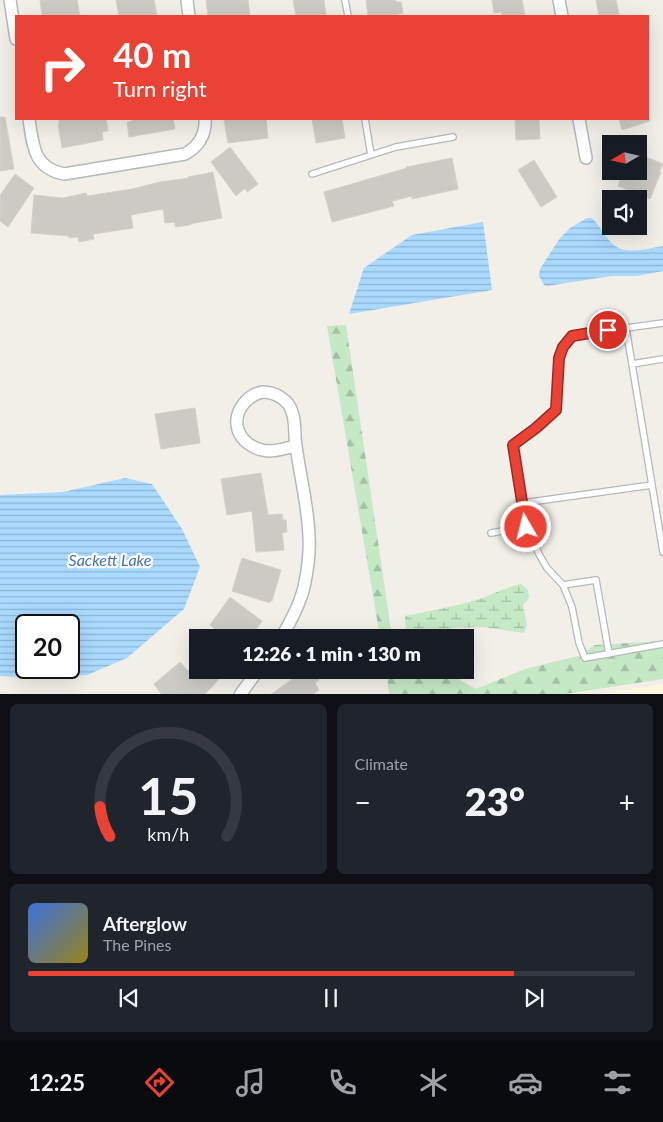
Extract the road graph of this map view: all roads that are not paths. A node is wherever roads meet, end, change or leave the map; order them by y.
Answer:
1 (10, 0) edge
2 (187, 0) edge
3 (345, 0) edge
4 (559, 0) edge
5 (189, 15) edge
6 (348, 15) edge
7 (562, 15) edge
8 (15, 32) edge
9 (29, 120) edge
10 (205, 120) edge
11 (365, 120) edge
12 (579, 120) edge
13 (453, 137) dead end
14 (370, 155) junction
15 (586, 158) dead end
16 (312, 174) dead end
17 (663, 322) edge
18 (626, 328) junction
19 (663, 359) edge
20 (632, 364) junction
21 (296, 446) junction
22 (652, 485) junction
23 (523, 503) junction
24 (526, 527) junction
25 (491, 533) dead end
26 (663, 552) edge
27 (564, 585) junction
28 (286, 629) edge
29 (663, 644) edge
30 (609, 654) junction
31 (251, 679) edge
32 (240, 694) edge

1 - 8 street
2 - 5 street
3 - 6 lane
4 - 7 street
9 - 10 street
11 - 14 lane
12 - 15 street
13 - 14 lane
14 - 16 lane
17 - 18 lane
18 - 20 lane
18 - 23 lane
19 - 20 lane
20 - 22 lane
21 - 21 street
21 - 28 street
22 - 23 lane
22 - 26 lane
23 - 24 lane
24 - 25 lane
24 - 27 lane
27 - 30 lane
27 - 30 lane
29 - 30 lane
31 - 32 street

